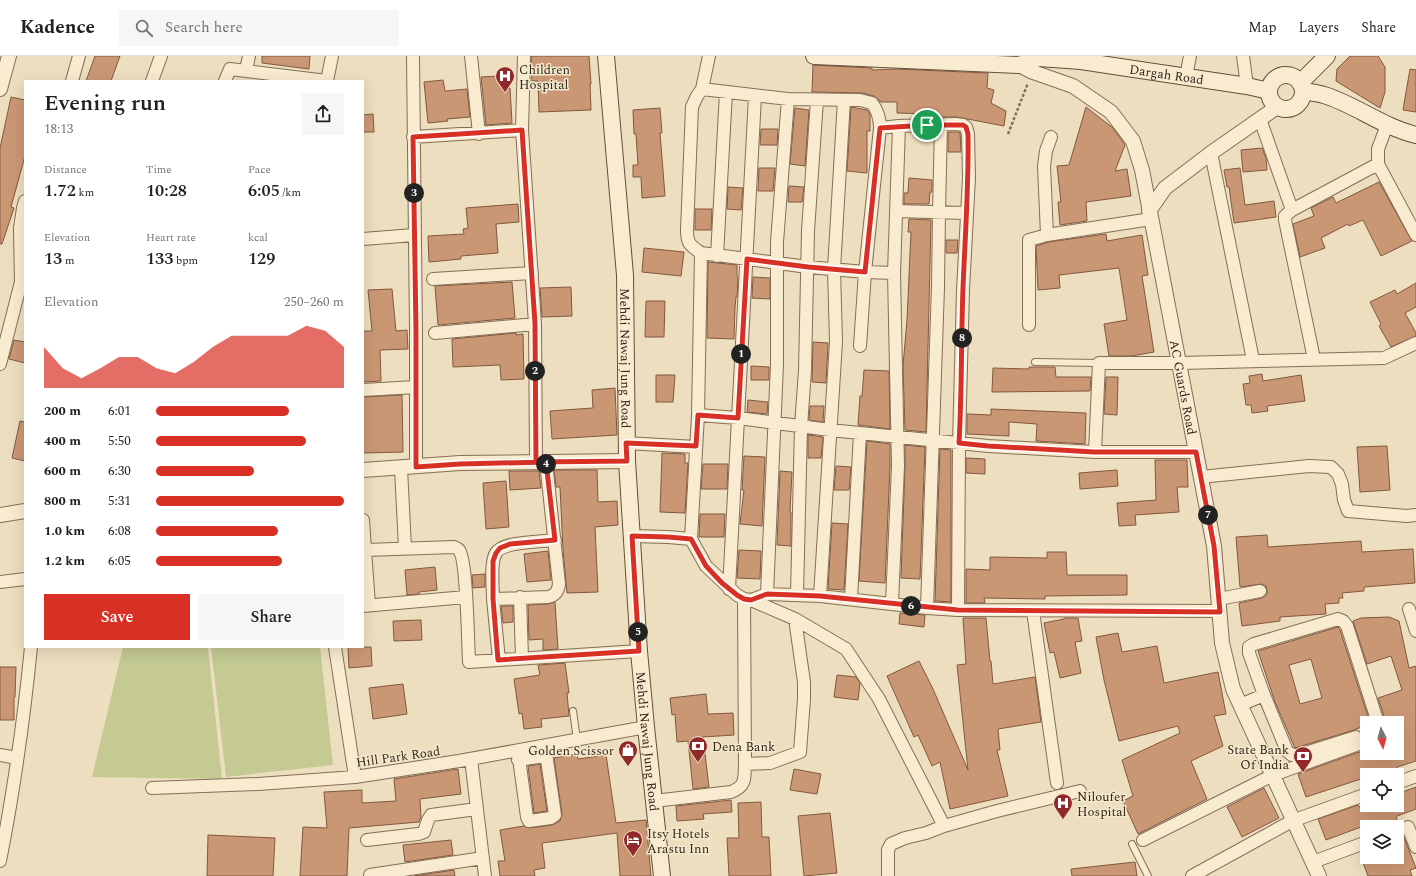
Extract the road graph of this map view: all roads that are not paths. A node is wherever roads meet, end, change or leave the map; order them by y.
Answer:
1 (9, 56) edge
2 (79, 56) edge
3 (161, 56) edge
4 (249, 56) edge
5 (332, 56) edge
6 (413, 56) edge
7 (471, 56) edge
8 (524, 56) edge
9 (606, 56) edge
10 (709, 56) edge
11 (814, 56) edge
12 (1190, 56) edge
13 (1243, 56) edge
14 (1327, 56) edge
15 (1029, 61) edge
16 (246, 70) junction
17 (1186, 77) junction
18 (72, 80) edge
19 (152, 80) edge
20 (225, 80) edge
21 (320, 80) edge
22 (327, 80) edge
23 (1247, 86) junction
24 (1301, 87) junction
25 (0, 89) edge
26 (702, 89) junction
27 (1269, 91) junction
28 (726, 92) junction
29 (754, 96) junction
30 (788, 99) junction
31 (817, 100) junction
32 (844, 100) junction
33 (1277, 107) junction
34 (1260, 120) junction
35 (941, 125) junction
36 (1387, 125) junction
37 (899, 126) junction
38 (880, 128) junction
39 (522, 130) junction
40 (479, 134) junction
41 (1416, 134) edge
42 (413, 137) junction
43 (1051, 137) dead end
44 (1211, 153) junction
45 (1378, 164) junction
46 (24, 204) edge
47 (1292, 210) junction
48 (896, 211) junction
49 (938, 212) junction
50 (966, 213) junction
51 (1150, 215) junction
52 (414, 235) junction
53 (1047, 235) junction
54 (1416, 235) edge
55 (364, 239) edge
56 (701, 252) junction
57 (717, 256) junction
58 (747, 259) junction
59 (777, 263) junction
60 (808, 267) junction
61 (834, 269) junction
62 (865, 272) junction
63 (532, 273) junction
64 (894, 273) junction
65 (433, 279) dead end
66 (535, 324) junction
67 (1029, 325) dead end
68 (435, 333) dead end
69 (1416, 343) edge
70 (860, 346) dead end
71 (1314, 359) junction
72 (1253, 360) junction
73 (1034, 362) dead end
74 (1099, 363) junction
75 (1180, 363) junction
76 (0, 364) edge
77 (416, 387) junction
78 (364, 390) edge
79 (698, 415) junction
80 (738, 418) junction
81 (775, 424) junction
82 (801, 426) junction
83 (830, 430) junction
84 (860, 433) junction
85 (898, 437) junction
86 (932, 440) junction
87 (626, 443) junction
88 (959, 443) junction
89 (696, 446) junction
90 (1094, 452) junction
91 (1196, 452) junction
92 (627, 461) junction
93 (541, 462) junction
94 (416, 467) junction
95 (400, 468) junction
96 (364, 470) edge
97 (1201, 478) junction
98 (24, 512) edge
99 (0, 515) edge
100 (1416, 515) edge
101 (632, 536) junction
102 (691, 539) junction
103 (555, 540) junction
104 (405, 548) junction
105 (364, 550) edge
106 (24, 579) edge
107 (0, 582) edge
108 (729, 588) junction
109 (1260, 592) dead end
110 (767, 594) junction
111 (797, 595) junction
112 (820, 596) junction
113 (466, 597) junction
114 (520, 597) junction
115 (493, 599) junction
116 (747, 599) junction
117 (851, 599) junction
118 (892, 603) junction
119 (366, 605) edge
120 (1219, 605) junction
121 (927, 608) junction
122 (1409, 609) dead end
123 (958, 610) junction
124 (1033, 611) junction
125 (795, 619) junction
126 (1416, 631) edge
127 (31, 648) edge
128 (335, 648) edge
129 (639, 651) junction
130 (522, 658) junction
131 (498, 660) junction
132 (1264, 695) junction
133 (1240, 705) junction
134 (573, 711) dead end
135 (1376, 716) edge
136 (646, 727) junction
137 (1360, 735) edge
138 (577, 740) junction
139 (1360, 744) edge
140 (546, 751) junction
141 (0, 755) edge
142 (518, 755) junction
143 (17, 758) junction
144 (471, 759) junction
145 (745, 764) junction
146 (1273, 775) junction
147 (1416, 776) edge
148 (355, 777) junction
149 (1404, 780) edge
150 (1057, 783) dead end
151 (152, 788) dead end
152 (1080, 791) dead end
153 (1360, 797) edge
154 (654, 801) junction
155 (477, 809) junction
156 (1292, 821) junction
157 (944, 826) junction
158 (1407, 827) edge
159 (367, 840) dead end
160 (1137, 842) joint
161 (1360, 846) edge
162 (1416, 847) edge
163 (483, 858) junction
164 (0, 860) edge
165 (1316, 872) edge
166 (370, 874) dead end
167 (485, 876) edge
168 (662, 876) edge
169 (888, 876) edge
170 (1148, 876) edge
171 (1192, 876) edge

1 - 25 street
2 - 18 street
3 - 19 street
4 - 16 street
5 - 22 street
6 - 42 street
7 - 40 street
8 - 39 street
9 - 87 main road, Mehdi Nawaj Jung Road
10 - 26 street
11 - 15 main road, Dargah Road
12 - 17 street
13 - 23 street
14 - 24 main road
15 - 17 main road, Dargah Road
15 - 51 street, AC Guards Road
16 - 20 street
16 - 21 street
17 - 23 main road, Dargah Road
23 - 27 main road, Dargah Road
24 - 27 main road
24 - 33 main road
24 - 36 main road
26 - 28 street
26 - 56 street
27 - 33 main road
28 - 29 street
28 - 57 street
29 - 30 street
29 - 58 street
30 - 31 street
30 - 59 street
31 - 32 street
31 - 60 street
32 - 38 street
32 - 61 street
33 - 34 street
34 - 44 street
34 - 47 street
35 - 37 street
35 - 49 street
35 - 50 street
36 - 41 main road
36 - 45 street
37 - 38 street
37 - 48 street
38 - 62 street
39 - 40 street
39 - 63 street
40 - 42 street
42 - 52 street
43 - 53 street
44 - 51 street
44 - 72 street
45 - 47 street
45 - 54 street
46 - 76 street
47 - 71 street
48 - 49 street
48 - 64 street
49 - 50 street
49 - 86 street
50 - 88 street
51 - 53 street
51 - 75 street, AC Guards Road
52 - 55 street
52 - 77 street
53 - 67 street
56 - 57 street
56 - 79 street
57 - 58 street
58 - 59 street
58 - 80 street
59 - 60 street
59 - 81 street
60 - 61 street
60 - 82 street
61 - 62 street
61 - 83 street
62 - 64 street
62 - 70 street
63 - 65 street
63 - 66 street
64 - 85 street
66 - 68 street
66 - 93 street
69 - 71 street
71 - 72 street
72 - 75 street
73 - 74 lane
74 - 75 street
74 - 90 street
75 - 91 street, AC Guards Road
77 - 78 street
77 - 94 street
79 - 80 street
79 - 89 street
80 - 81 street
80 - 108 street
81 - 82 street
81 - 110 street
82 - 83 street
82 - 111 street
83 - 84 street
83 - 112 street
84 - 85 street
84 - 117 street
85 - 86 street
85 - 118 street
86 - 88 street
86 - 121 street
87 - 89 street
87 - 92 main road, Mehdi Nawaj Jung Road
88 - 90 street
88 - 123 street
89 - 102 street
90 - 91 street
91 - 97 street, AC Guards Road
92 - 93 street
92 - 101 main road, Mehdi Nawaj Jung Road
93 - 94 street
93 - 103 street
94 - 95 street
95 - 96 street
95 - 104 street
97 - 100 street
97 - 120 street, AC Guards Road
98 - 99 street
101 - 102 street
101 - 129 main road, Mehdi Nawaj Jung Road
102 - 108 street
103 - 114 street
103 - 115 street
104 - 105 street
104 - 113 street
105 - 119 street
106 - 107 street
108 - 116 street
109 - 120 street
110 - 111 street
110 - 116 street
111 - 112 street
112 - 117 street
113 - 119 street
113 - 131 street
114 - 115 street
114 - 130 street
115 - 131 street
116 - 125 street
116 - 145 street
117 - 118 street
118 - 121 street
120 - 124 street
120 - 133 street, AC Guards Road
121 - 123 street
122 - 126 street
123 - 124 street
124 - 150 street
125 - 145 street
125 - 157 street
127 - 143 street
128 - 148 street
129 - 130 street
129 - 136 main road, Mehdi Nawaj Jung Road
130 - 131 street
132 - 133 street
132 - 135 street
132 - 137 street
133 - 146 street, AC Guards Road
134 - 138 lane
136 - 138 street, Hill Park Road
136 - 154 main road, Mehdi Nawaj Jung Road
138 - 140 street, Hill Park Road
139 - 146 street
140 - 142 street, Hill Park Road
140 - 142 street
141 - 143 street
142 - 144 street, Hill Park Road
143 - 164 street
144 - 148 street, Hill Park Road
144 - 155 street
145 - 154 street
146 - 156 street, AC Guards Road
146 - 160 street
147 - 149 street
148 - 151 street, Hill Park Road
152 - 157 street
153 - 156 street
154 - 168 main road, Mehdi Nawaj Jung Road
155 - 159 street
155 - 163 street
156 - 165 street, AC Guards Road
156 - 171 street
157 - 169 street
158 - 162 street
160 - 170 lane
161 - 165 street
163 - 166 street
163 - 167 street

